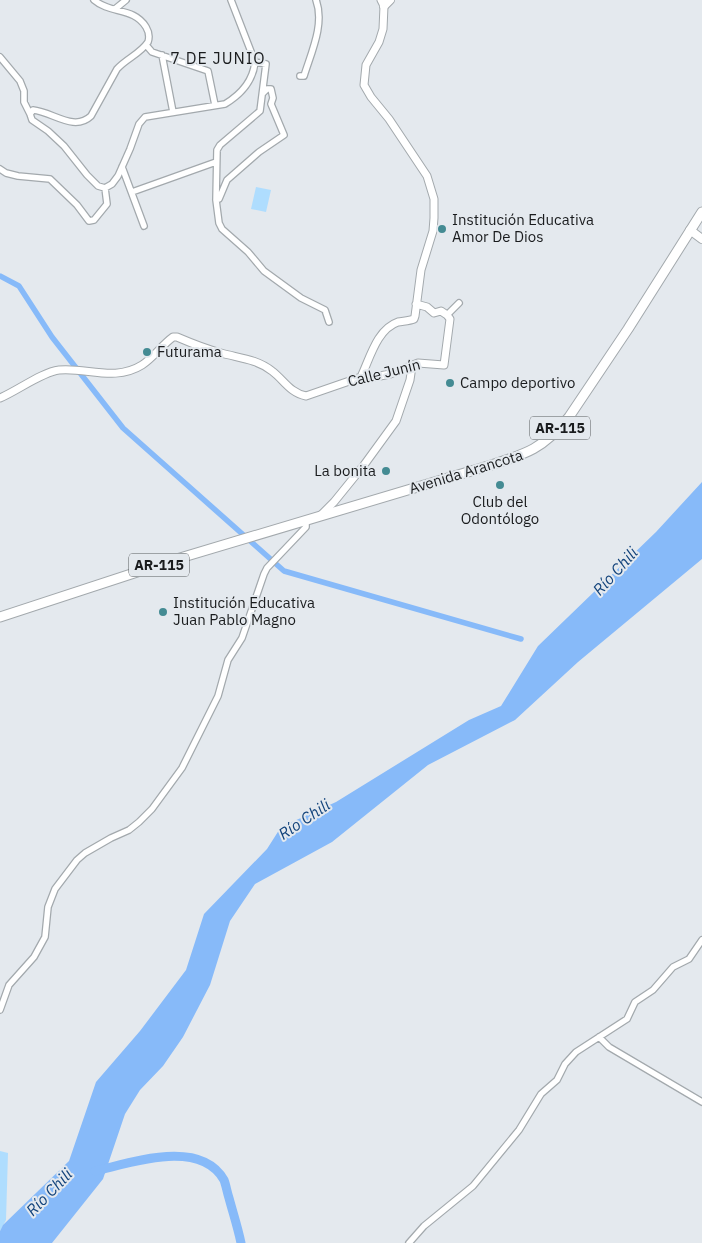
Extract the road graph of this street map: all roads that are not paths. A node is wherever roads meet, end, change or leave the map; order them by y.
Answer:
1 (94, 0) edge
2 (126, 0) edge
3 (231, 0) edge
4 (316, 0) edge
5 (385, 2) edge
6 (115, 10) junction
7 (146, 45) junction
8 (162, 55) junction
9 (0, 57) edge
10 (255, 62) junction
11 (300, 76) dead end
12 (263, 93) junction
13 (215, 105) junction
14 (174, 112) junction
15 (30, 114) junction
16 (216, 162) junction
17 (122, 167) junction
18 (0, 169) edge
19 (105, 188) junction
20 (132, 192) junction
21 (216, 200) junction
22 (702, 212) edge
23 (144, 226) dead end
24 (690, 230) junction
25 (702, 239) edge
26 (459, 303) dead end
27 (416, 304) junction
28 (447, 315) junction
29 (329, 322) dead end
30 (412, 366) junction
31 (362, 377) junction
32 (0, 398) edge
33 (334, 502) junction
34 (345, 509) junction
35 (319, 516) junction
36 (306, 520) junction
37 (0, 617) edge
38 (702, 940) edge
39 (0, 1010) edge
40 (599, 1037) junction
41 (702, 1102) edge
42 (409, 1243) edge

1 - 6 street
2 - 6 street
3 - 10 street
4 - 11 street
5 - 27 street
6 - 7 street
7 - 8 street
7 - 15 street
8 - 13 street
8 - 14 street
9 - 15 street
10 - 12 street
10 - 13 street
12 - 16 street
12 - 21 street
13 - 14 street
14 - 17 street
15 - 19 street
16 - 20 street
16 - 21 street
17 - 19 street
17 - 20 street
18 - 19 street
20 - 23 street
21 - 29 street
22 - 24 main road, Avenida Arancota / AR-115
24 - 25 main road
24 - 34 main road, Avenida Arancota / AR-115
26 - 28 street
27 - 28 street
27 - 31 street
28 - 30 street, Calle Junín
30 - 31 street, Calle Junín
30 - 33 street
31 - 32 street, Calle Junín
33 - 34 main road
33 - 35 street
34 - 35 main road, Avenida Arancota / AR-115
35 - 36 main road, AR-115
36 - 37 main road, AR-115
36 - 39 street
38 - 40 street
40 - 41 street
40 - 42 street

